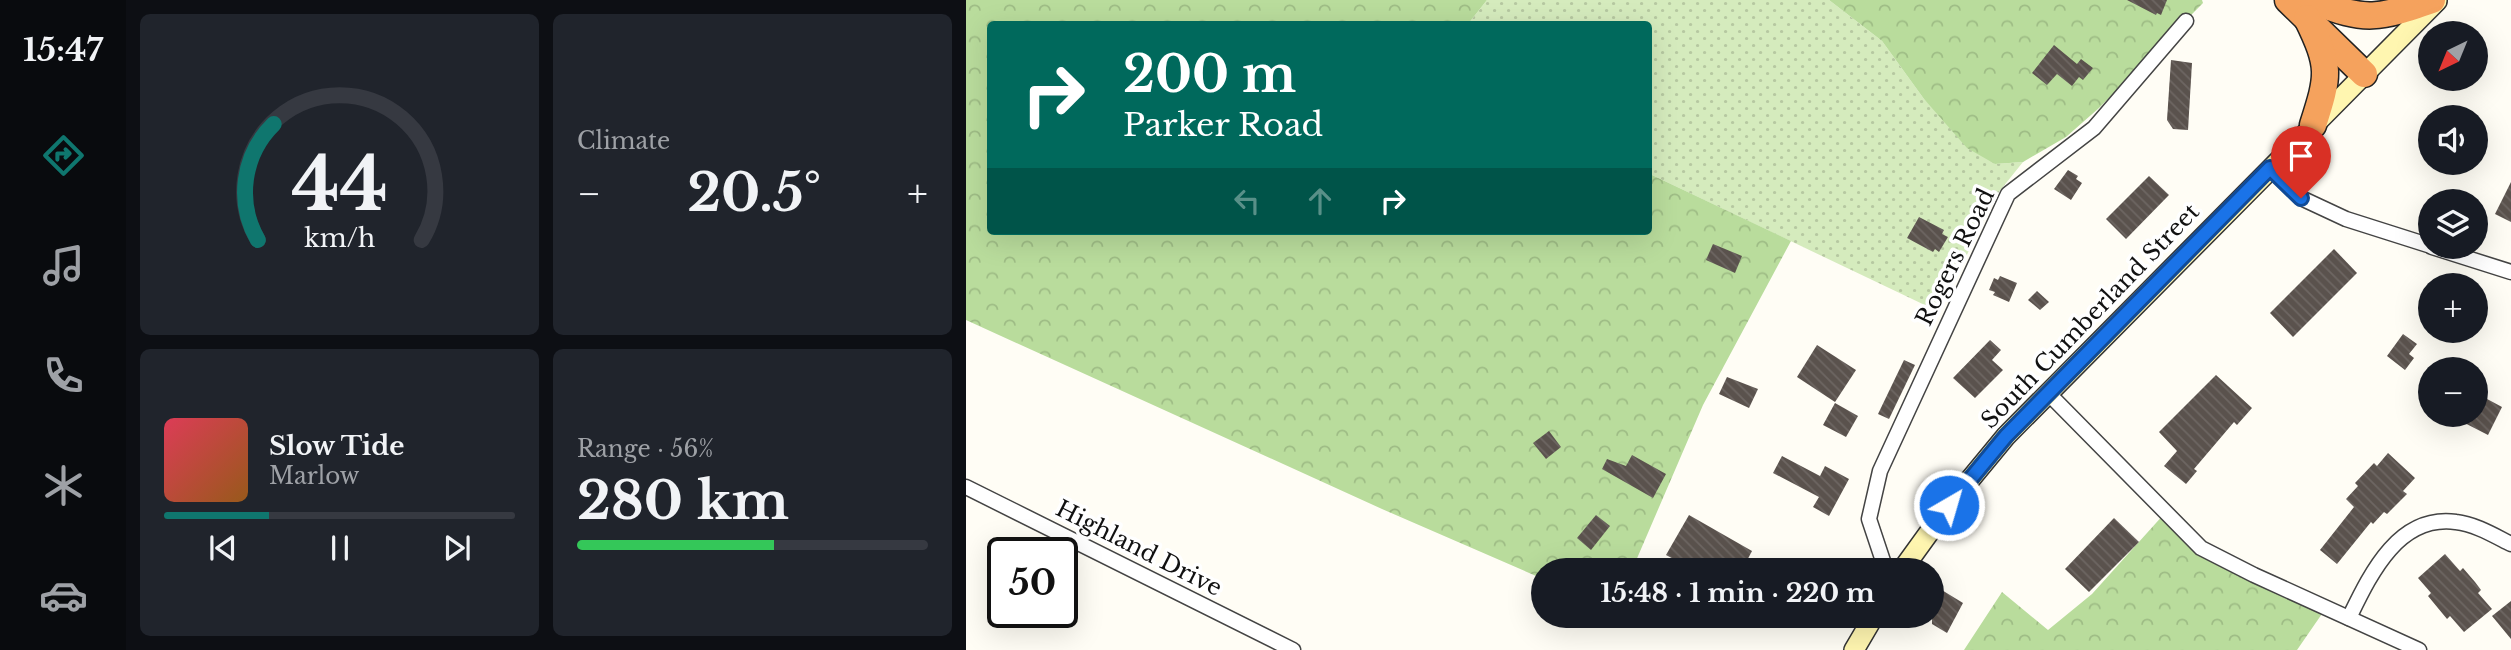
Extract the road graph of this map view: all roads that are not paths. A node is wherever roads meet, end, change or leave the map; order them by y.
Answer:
1 (2288, 0) edge
2 (2432, 0) edge
3 (2438, 0) edge
4 (2310, 9) edge
5 (2186, 21) dead end
6 (2370, 69) junction
7 (2313, 125) junction
8 (2270, 168) junction
9 (2418, 242) edge
10 (2472, 259) edge
11 (2511, 272) edge
12 (2048, 393) junction
13 (966, 487) edge
14 (2511, 544) edge
15 (1882, 558) edge
16 (1911, 558) edge
17 (2349, 618) junction
18 (1867, 628) edge
19 (1293, 650) edge
20 (1854, 650) edge
21 (2419, 650) edge

1 - 4 highway
2 - 4 highway
3 - 6 main road, South Cumberland Street
4 - 6 highway
4 - 7 highway
5 - 15 street, Rogers Road
6 - 7 main road, South Cumberland Street
7 - 8 main road, South Cumberland Street
8 - 9 street
8 - 12 main road, South Cumberland Street
10 - 11 street
12 - 16 main road, South Cumberland Street
12 - 17 street
13 - 19 street, Highland Drive
14 - 17 street
17 - 21 street
18 - 20 main road

